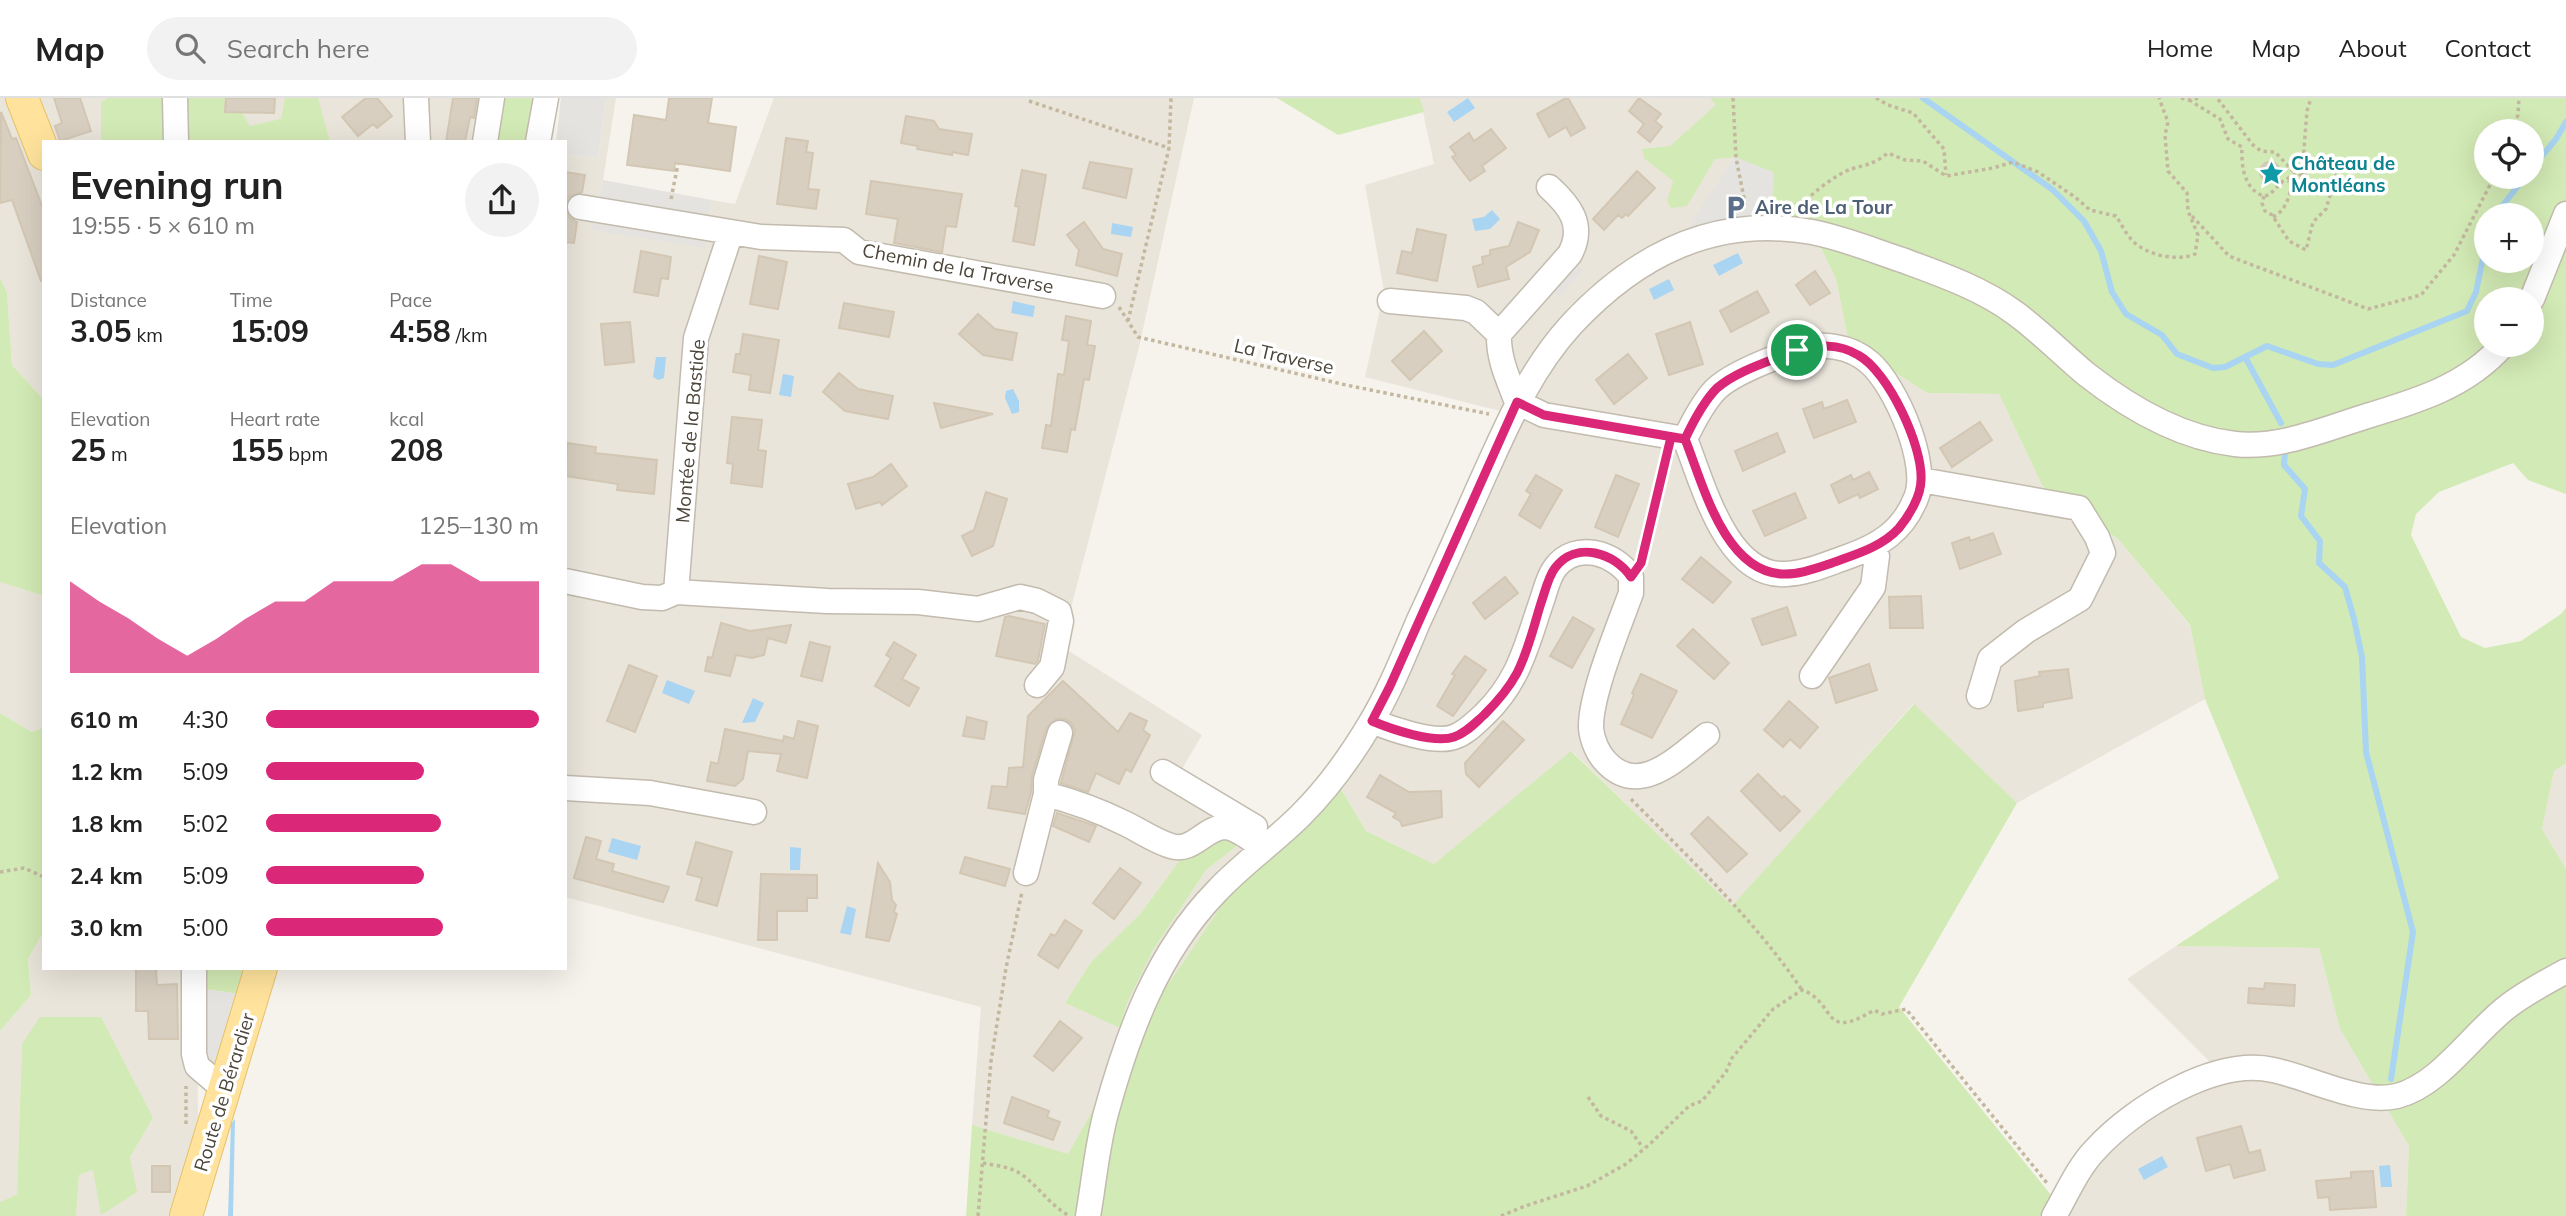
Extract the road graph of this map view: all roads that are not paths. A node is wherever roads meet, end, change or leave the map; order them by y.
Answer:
1 (22, 98) edge
2 (175, 98) edge
3 (416, 98) edge
4 (492, 98) edge
5 (546, 98) edge
6 (176, 140) edge
7 (418, 140) edge
8 (485, 140) edge
9 (538, 140) edge
10 (42, 148) edge
11 (1549, 187) dead end
12 (580, 207) dead end
13 (2566, 214) edge
14 (731, 232) junction
15 (2537, 287) edge
16 (1103, 296) road end
17 (1390, 301) dead end
18 (1499, 334) junction
19 (2490, 357) edge
20 (1517, 402) junction
21 (1678, 438) junction
22 (1921, 480) junction
23 (1872, 547) junction
24 (567, 581) edge
25 (676, 592) junction
26 (1812, 677) dead end
27 (1037, 685) dead end
28 (1979, 696) dead end
29 (1372, 721) junction
30 (1060, 733) dead end
31 (1707, 734) dead end
32 (1163, 772) dead end
33 (567, 788) edge
34 (1046, 794) junction
35 (754, 812) dead end
36 (1268, 844) junction
37 (1026, 873) road end
38 (194, 970) edge
39 (260, 970) edge
40 (2566, 971) edge
41 (225, 1090) junction
42 (2058, 1209) edge
43 (186, 1216) edge
44 (1088, 1216) edge

1 - 10 main road
2 - 6 street
3 - 7 street
4 - 8 street
5 - 9 street
11 - 18 street
12 - 14 street
13 - 15 street
14 - 16 street, Chemin de la Traverse
14 - 25 street, Montée de la Bastide
17 - 18 street
18 - 20 street
19 - 20 street
20 - 21 street
20 - 29 street
21 - 22 street
21 - 23 street
22 - 23 street
22 - 28 street
23 - 26 street
24 - 25 street
25 - 27 street
29 - 31 street
29 - 36 street
30 - 34 street
32 - 36 street
33 - 35 street
34 - 36 street
34 - 37 street
36 - 44 street
38 - 41 street
39 - 41 main road, Route de Bérardier
40 - 42 street
41 - 43 main road, Route de Bérardier

